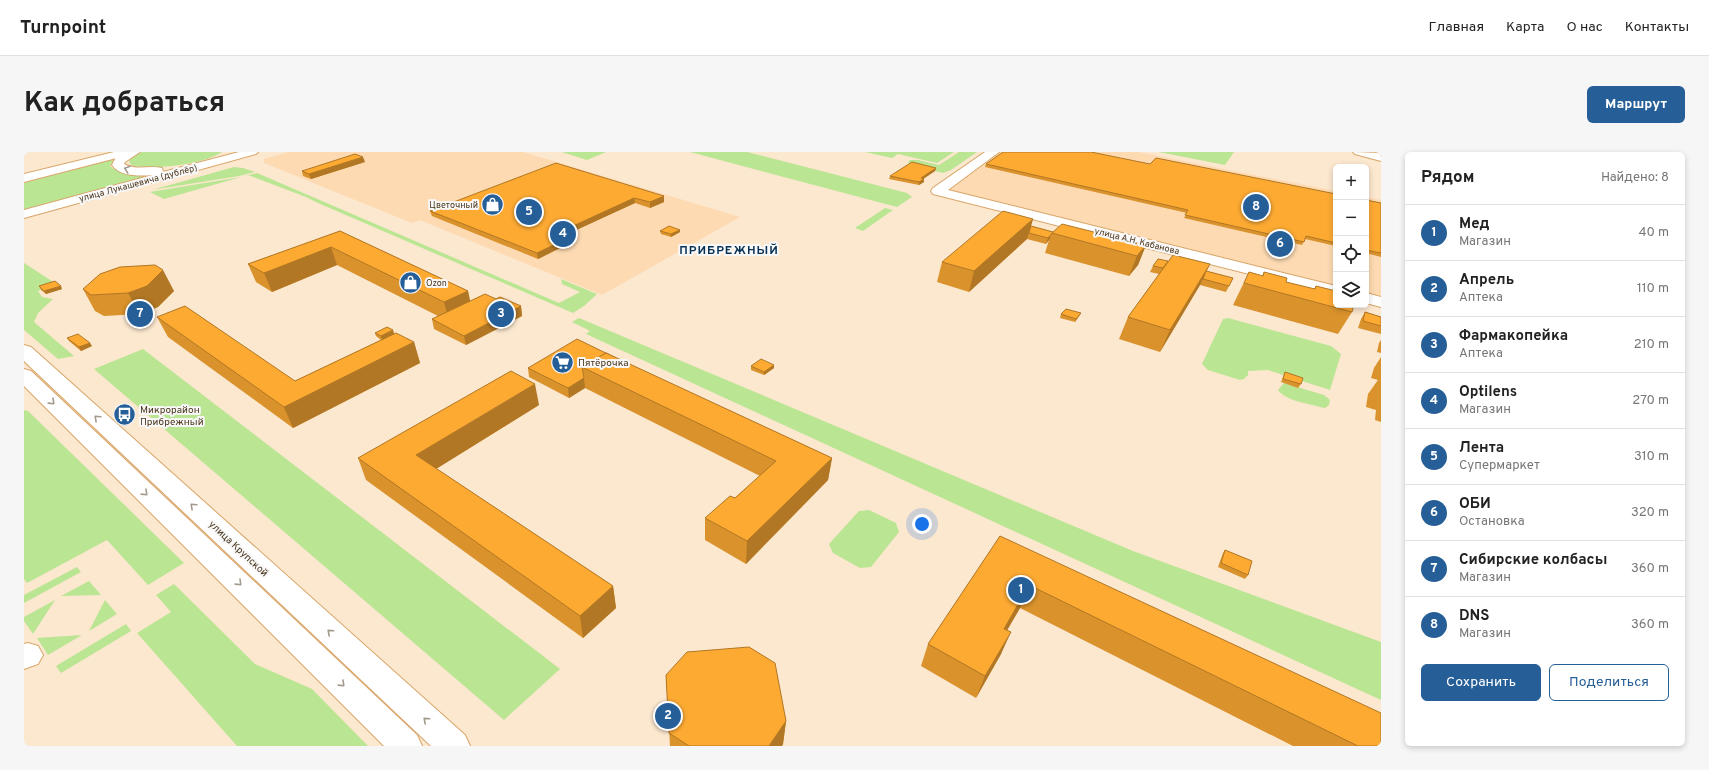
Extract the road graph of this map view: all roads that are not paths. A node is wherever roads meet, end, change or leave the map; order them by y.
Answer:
1 (105, 152) edge
2 (128, 152) edge
3 (134, 152) edge
4 (252, 152) edge
5 (993, 152) edge
6 (1359, 152) edge
7 (1381, 157) edge
8 (207, 164) junction
9 (25, 176) edge
10 (26, 214) edge
11 (1333, 290) edge
12 (1369, 299) edge
13 (1381, 302) edge
14 (24, 351) edge
15 (24, 375) edge
16 (406, 746) edge
17 (454, 746) edge

1 - 9 main road
2 - 9 main road
8 -> 3 main road
4 - 8 main road, улица Лукашевича (дублёр)
5 - 11 main road, улица А.Н. Кабанова
6 - 7 main road
8 - 10 main road, улица Лукашевича (дублёр)
12 - 13 main road
17 -> 14 main road, улица Крупской
15 -> 16 main road

